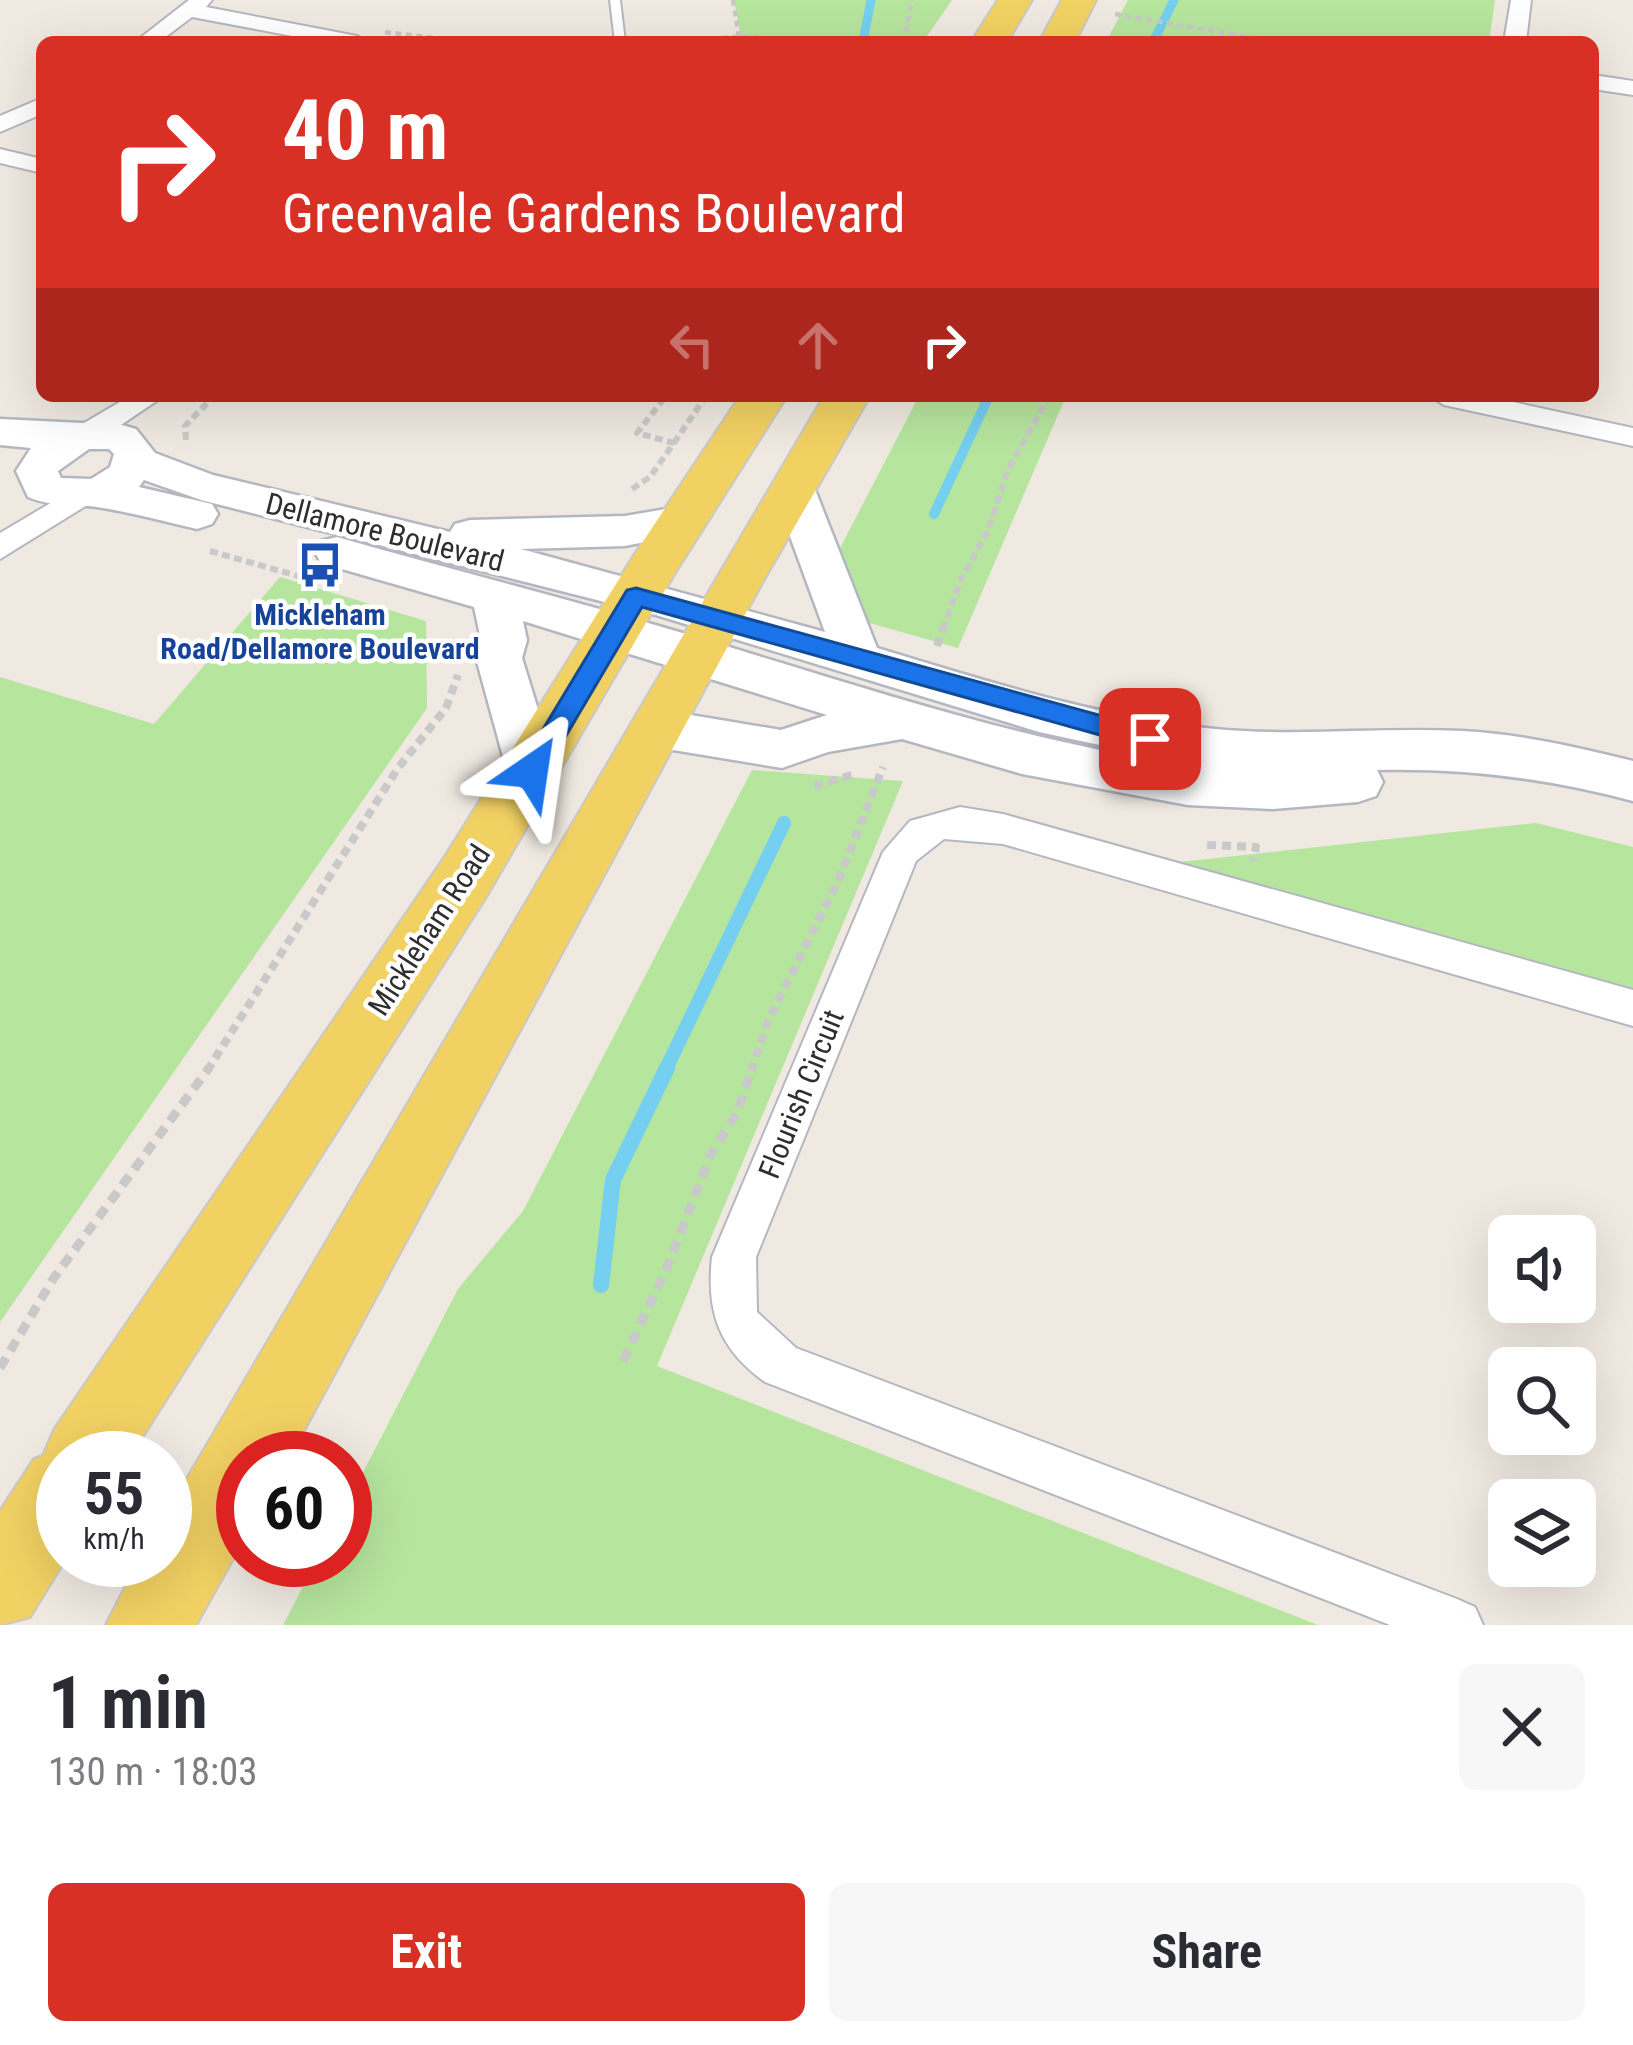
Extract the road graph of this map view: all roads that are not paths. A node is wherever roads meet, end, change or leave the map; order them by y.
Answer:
1 (615, 0) edge
2 (1015, 0) edge
3 (1079, 0) edge
4 (1521, 0) edge
5 (195, 5) edge
6 (154, 36) edge
7 (331, 36) edge
8 (619, 36) edge
9 (993, 36) edge
10 (1060, 36) edge
11 (1516, 36) edge
12 (1599, 83) edge
13 (1633, 88) edge
14 (36, 108) edge
15 (0, 125) edge
16 (0, 156) edge
17 (36, 165) edge
18 (140, 402) edge
19 (161, 402) edge
20 (760, 402) edge
21 (843, 402) edge
22 (1502, 402) edge
23 (1559, 408) edge
24 (0, 432) edge
25 (1633, 436) edge
26 (79, 437) junction
27 (0, 447) edge
28 (135, 456) junction
29 (38, 475) junction
30 (793, 488) junction
31 (89, 494) junction
32 (684, 521) junction
33 (410, 537) junction
34 (0, 546) edge
35 (495, 600) junction
36 (626, 614) junction
37 (707, 635) junction
38 (859, 661) junction
39 (905, 721) junction
40 (656, 728) junction
41 (1500, 755) junction
42 (532, 771) junction
43 (1633, 782) edge
44 (1633, 1008) edge
45 (100, 1431) edge
46 (260, 1431) edge
47 (216, 1508) edge
48 (36, 1530) edge
49 (0, 1587) edge
50 (148, 1625) edge
51 (1457, 1625) edge

1 - 8 lane
2 - 9 main road
3 - 10 main road
4 - 11 street
5 - 6 street
5 - 7 street
12 - 13 street
14 - 15 street
16 - 17 street
18 - 26 street
19 - 28 street
20 - 32 main road, Mickleham Road
21 - 30 main road
22 - 23 street
23 - 25 street
24 - 26 street
26 - 28 street, Dellamore Boulevard
26 - 29 street
27 - 29 street
28 - 31 street
28 - 33 street, Dellamore Boulevard
29 - 31 street, Dellamore Boulevard
29 - 34 street
30 - 37 main road
30 - 38 street
31 - 34 street
31 - 35 street, Dellamore Boulevard
32 - 33 street
32 - 36 main road, Mickleham Road
33 - 36 street, Dellamore Boulevard
35 - 36 street, Dellamore Boulevard
35 - 42 street
36 - 37 street
36 - 42 main road, Mickleham Road
37 - 38 street
37 - 39 street
37 - 40 main road
38 - 41 street
39 - 40 street
39 - 41 street
40 - 46 main road
41 - 43 street
42 - 45 main road, Mickleham Road
44 - 51 street, Flourish Circuit
47 - 50 main road
48 - 49 main road

